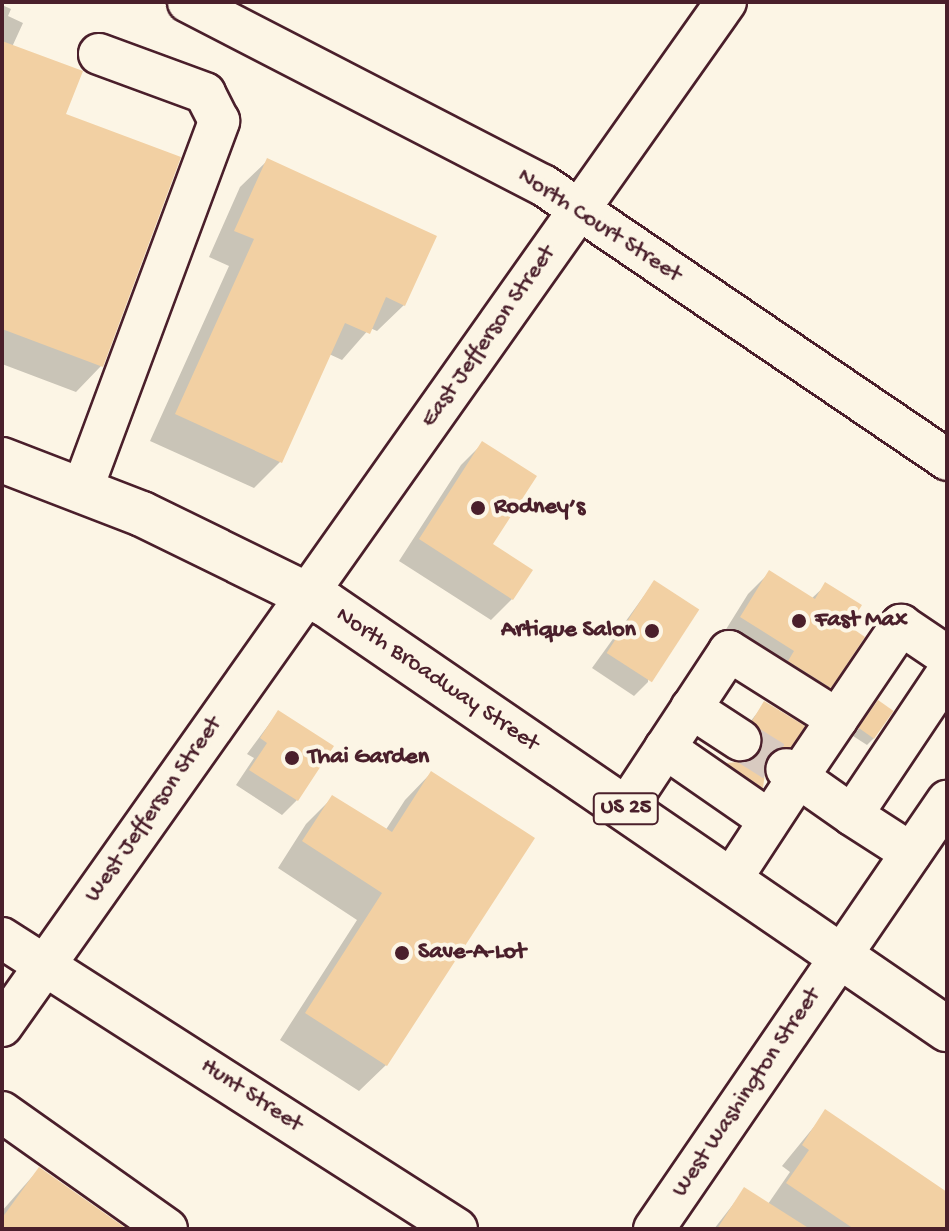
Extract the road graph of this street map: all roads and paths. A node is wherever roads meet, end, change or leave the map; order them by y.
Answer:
1 (188, 2) edge
2 (726, 2) edge
3 (99, 54) dead end
4 (579, 210) junction
5 (2, 460) edge
6 (947, 460) edge
7 (82, 490) junction
8 (307, 593) junction
9 (947, 656) edge
10 (947, 673) edge
11 (691, 708) junction
12 (837, 719) junction
13 (740, 740) tunnel mouth
14 (665, 748) junction
15 (792, 773) junction
16 (947, 801) edge
17 (625, 809) junction
18 (852, 815) junction
19 (769, 820) junction
20 (911, 853) junction
21 (730, 881) junction
22 (2, 938) edge
23 (841, 957) junction
24 (46, 963) junction
25 (2, 1026) edge
26 (947, 1029) edge
27 (2, 1112) edge
28 (167, 1229) edge
29 (457, 1229) edge
30 (654, 1229) edge

1 - 4 street, North Court Street
2 - 4 street, East Jefferson Street
3 - 7 street
4 - 6 street, North Court Street
4 - 8 street, East Jefferson Street
5 - 7 main road, North Broadway Street / US 25
7 - 8 main road, North Broadway Street / US 25
8 - 17 main road, North Broadway Street / US 25
8 - 24 street, West Jefferson Street
9 - 12 street
10 - 18 street
11 - 12 street
11 - 13 street
11 - 14 street
12 - 15 street
14 - 17 street
14 - 19 street
15 - 18 street
15 - 19 street
16 - 20 street, West Washington Street
17 - 21 main road, North Broadway Street / US 25
18 - 20 street
19 - 21 street
20 - 23 street, West Washington Street
21 - 23 main road, North Broadway Street / US 25
22 - 24 street, Hunt Street
23 - 26 main road, US 25
23 - 30 street, West Washington Street
24 - 25 street, West Jefferson Street
24 - 29 street, Hunt Street
27 - 28 street

